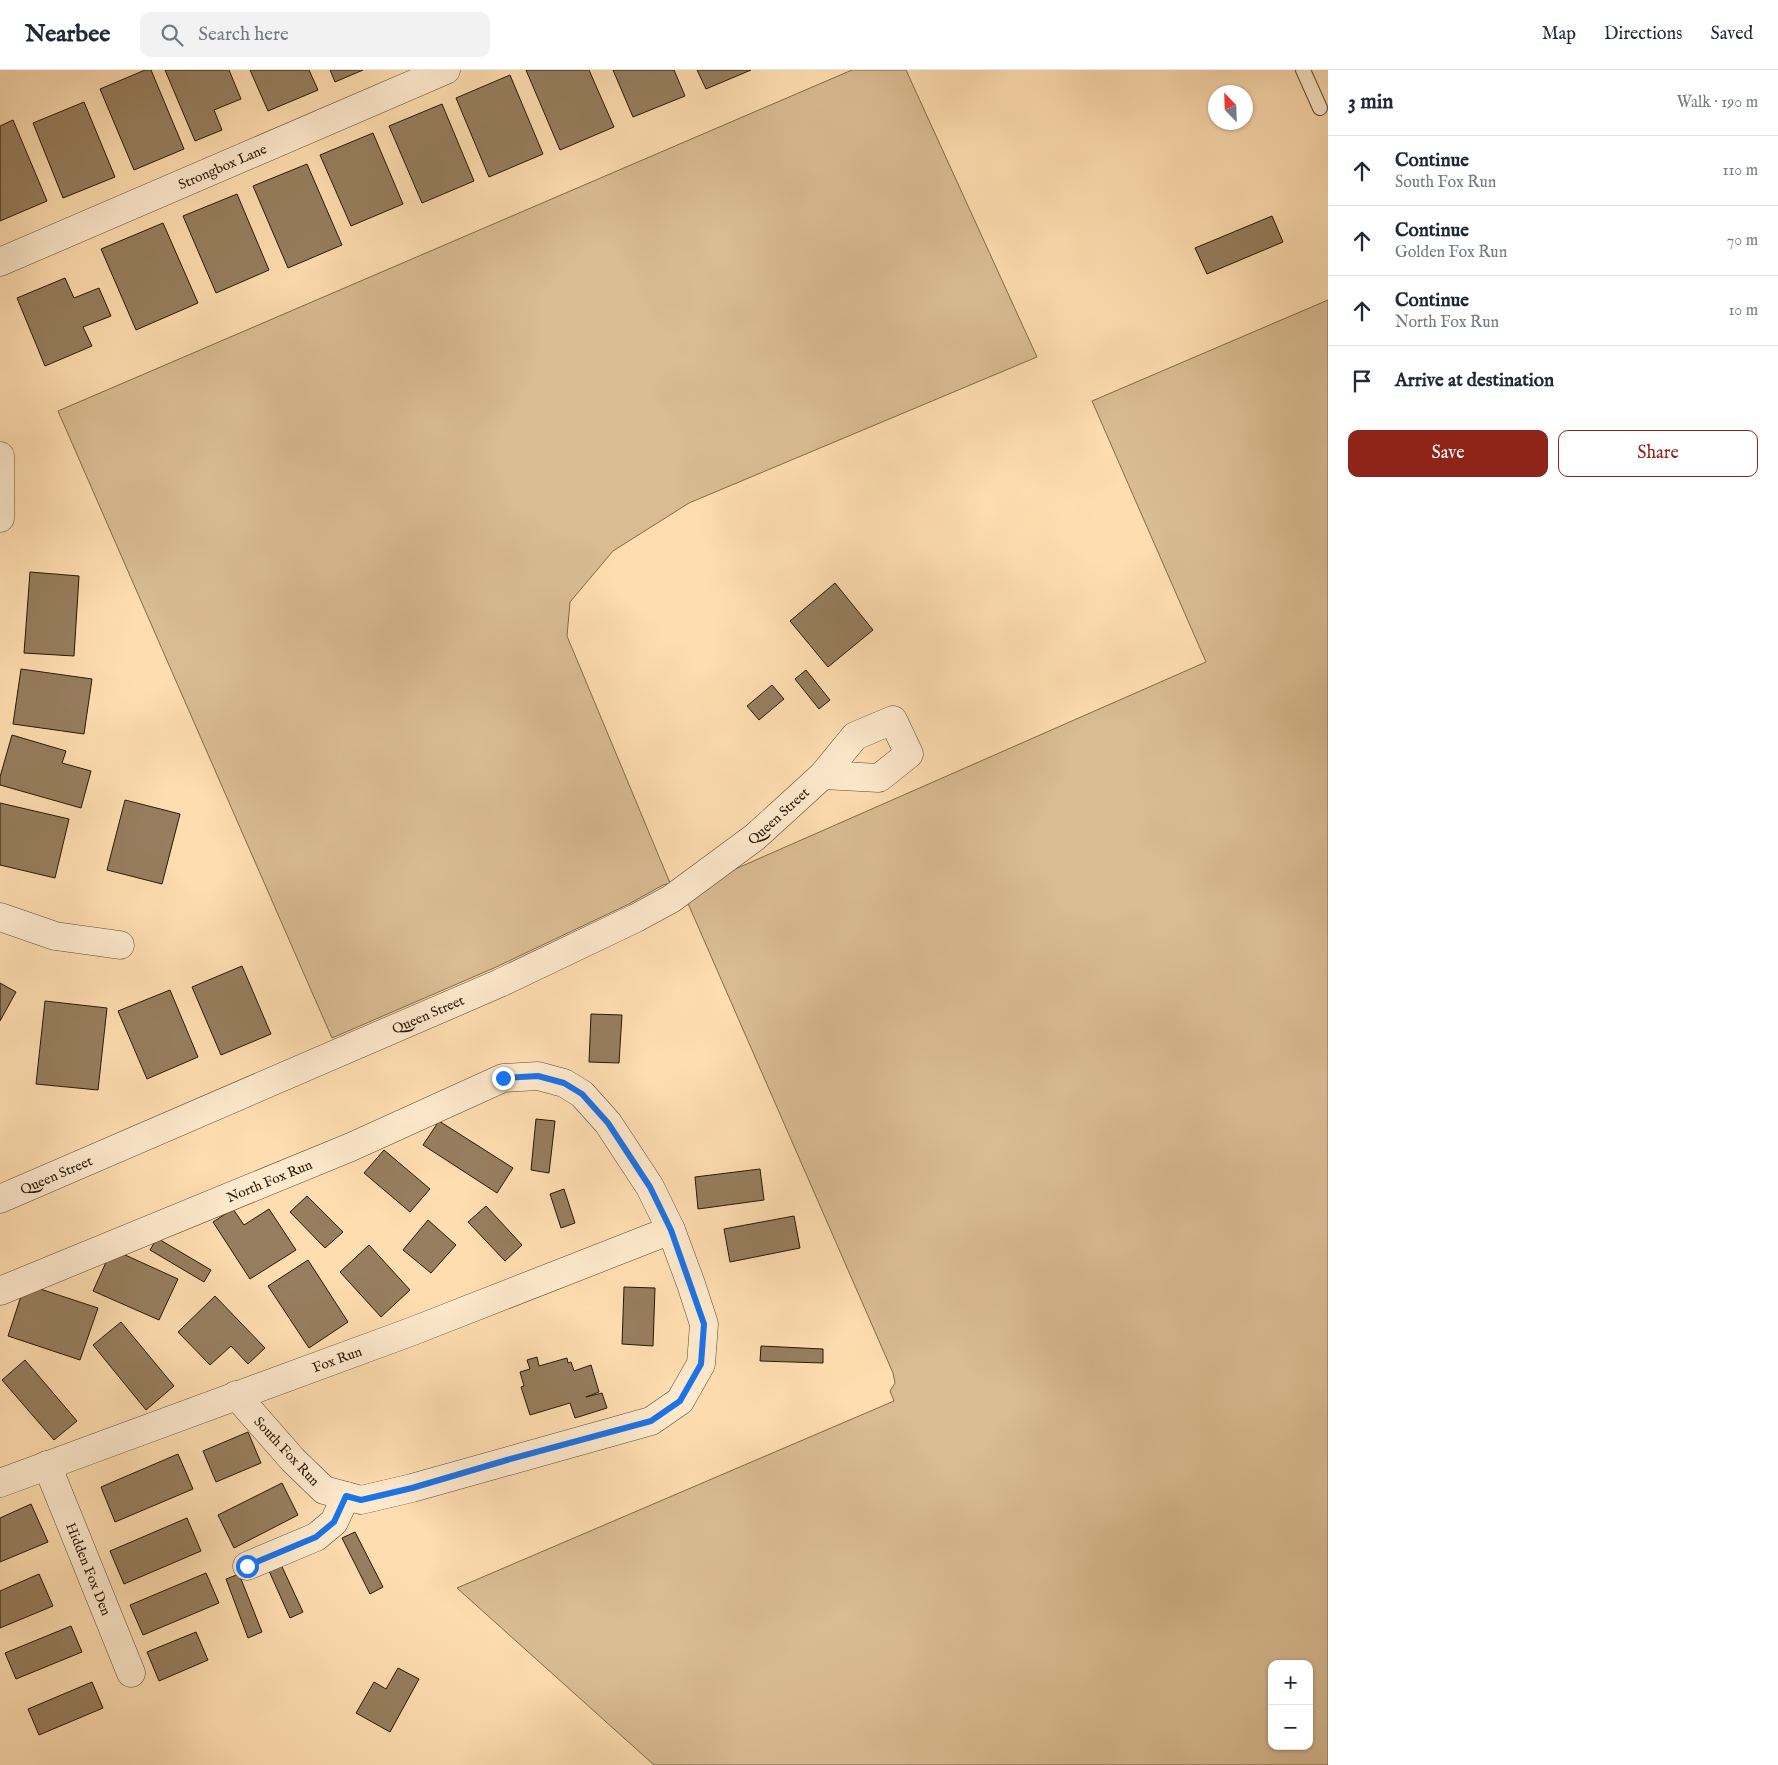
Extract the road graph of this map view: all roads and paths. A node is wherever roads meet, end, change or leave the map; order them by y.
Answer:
1 (446, 70) edge
2 (1303, 70) edge
3 (1320, 108) dead end
4 (0, 262) edge
5 (0, 456) edge
6 (0, 518) edge
7 (822, 775) dead end
8 (0, 917) edge
9 (120, 945) dead end
10 (0, 1199) edge
11 (671, 1230) junction
12 (0, 1291) edge
13 (701, 1364) joint
14 (236, 1395) junction
15 (47, 1465) junction
16 (0, 1483) edge
17 (346, 1496) junction
18 (247, 1566) dead end
19 (131, 1673) dead end

1 - 4 street, Strongbox Lane
2 - 3 lane
5 - 6 street
7 - 10 street, Queen Street
8 - 9 street
11 - 12 street, North Fox Run
11 - 13 street, North Fox Run
11 - 14 street, Fox Run
13 - 17 street, South Fox Run
14 - 15 street, Fox Run
14 - 17 street, South Fox Run
15 - 16 street, Fox Run
15 - 19 street, Hidden Fox Den
17 - 18 street

